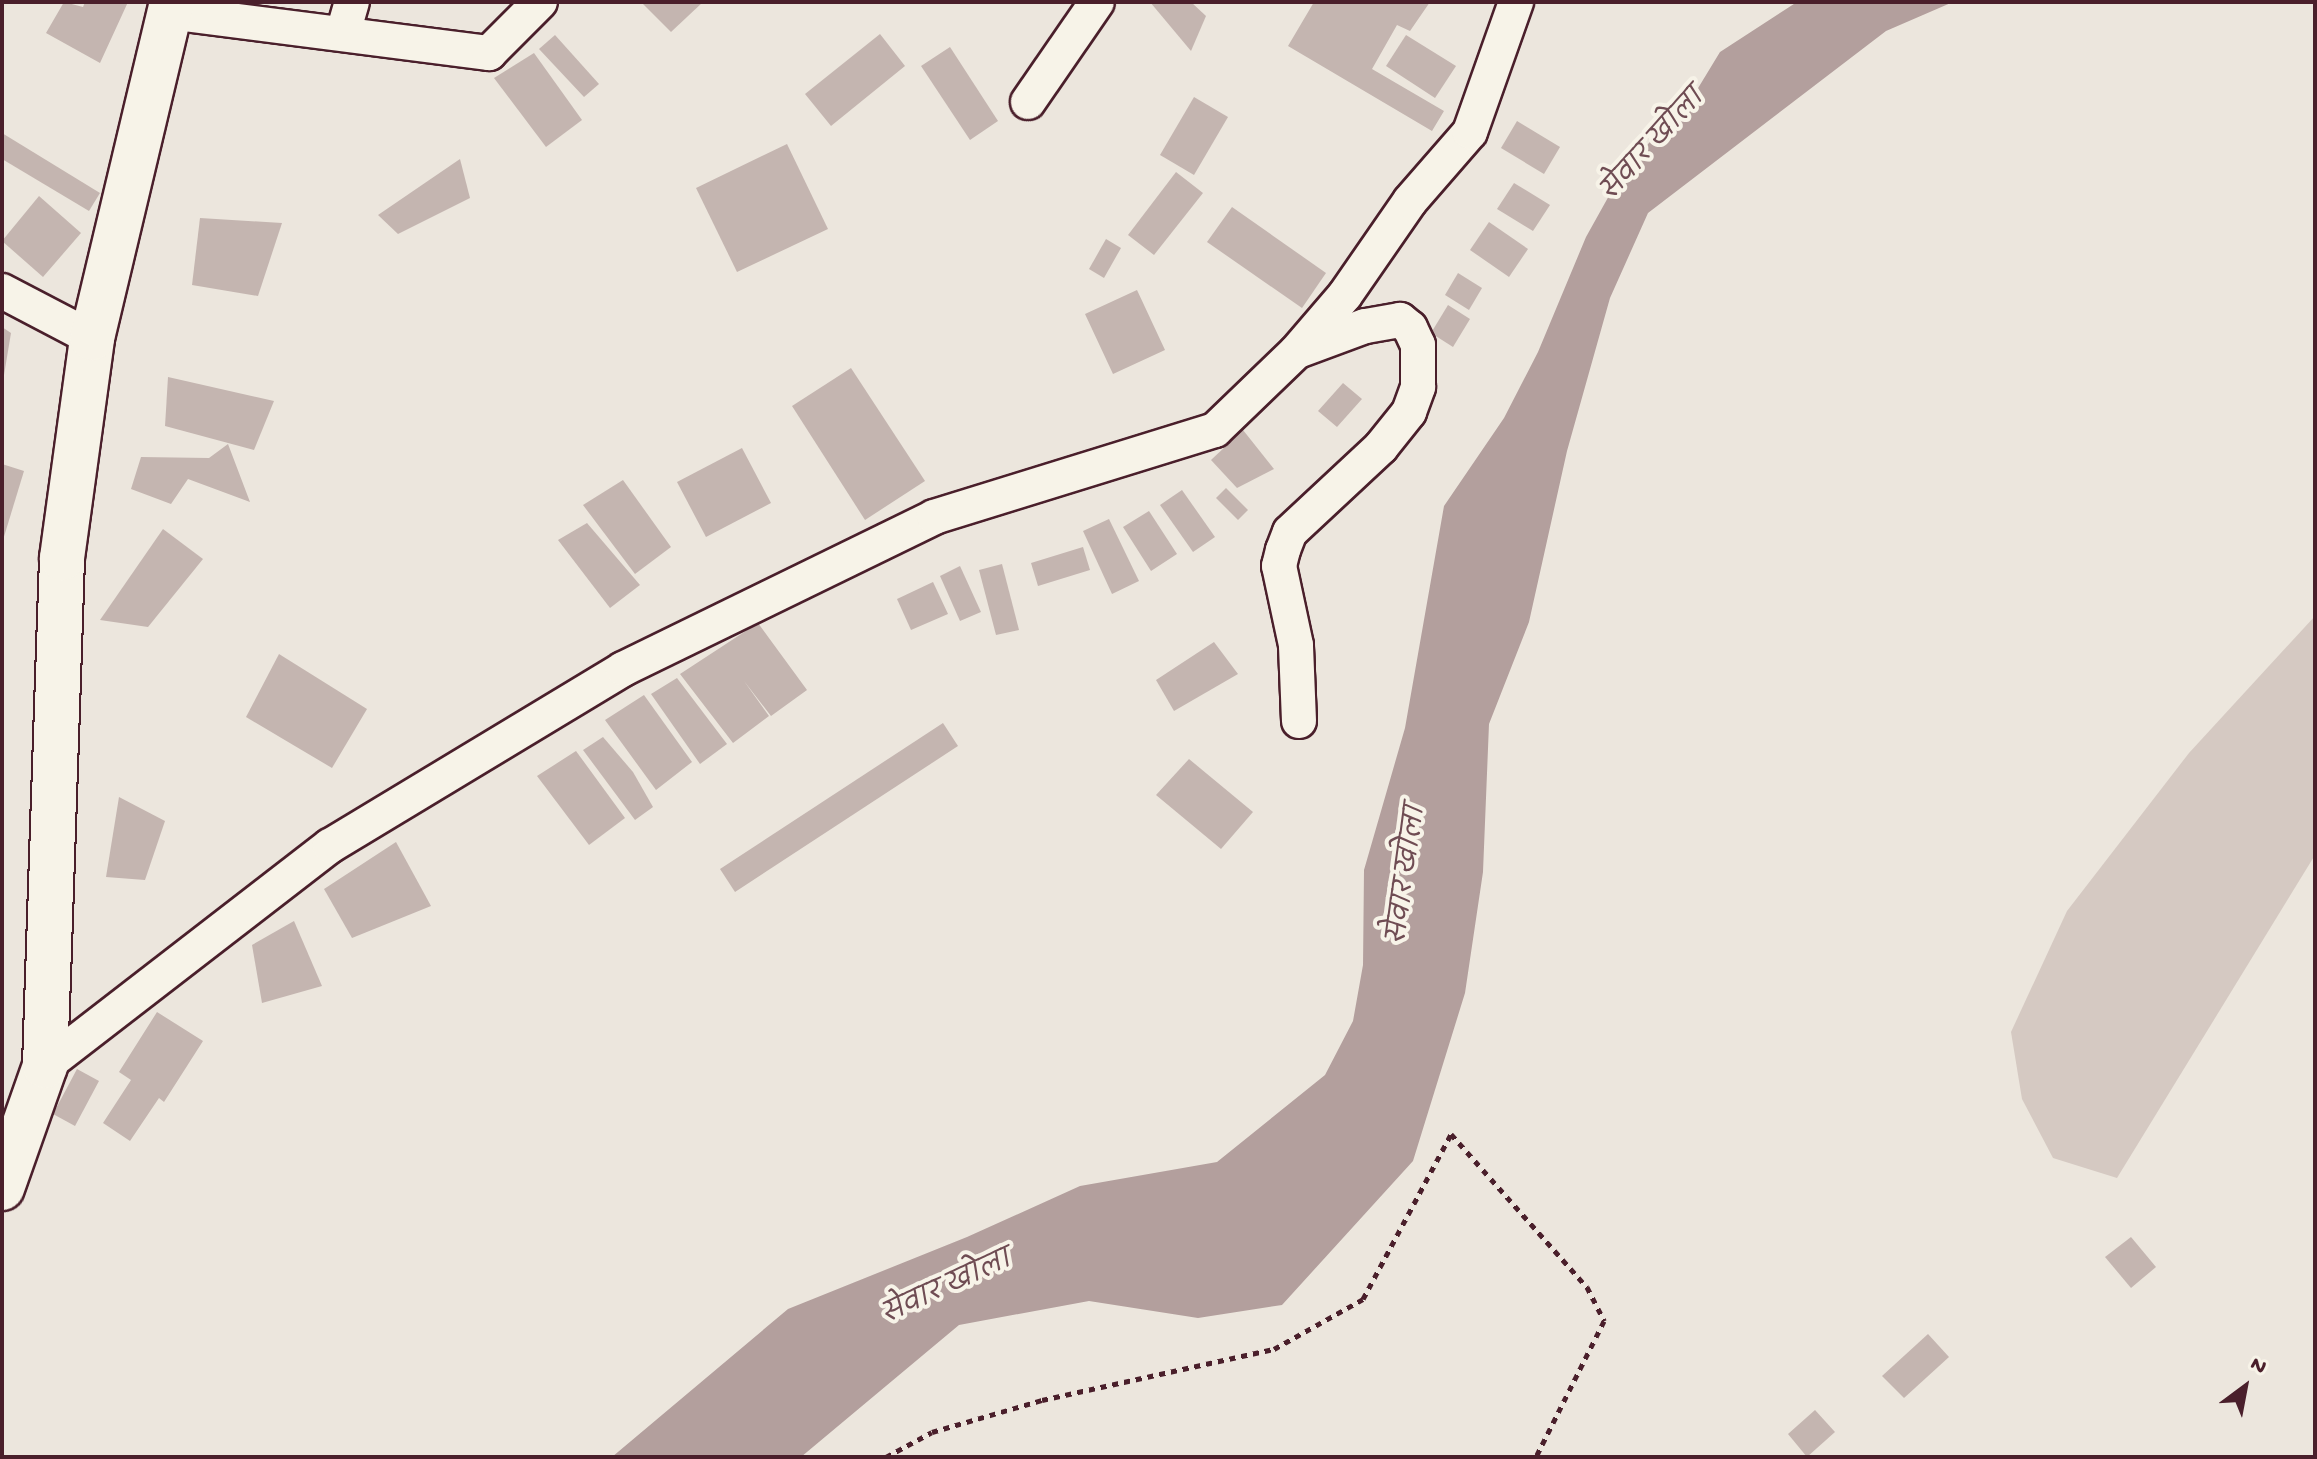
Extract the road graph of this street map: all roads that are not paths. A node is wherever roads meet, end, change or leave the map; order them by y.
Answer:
1 (540, 2) edge
2 (1097, 2) edge
3 (1516, 2) edge
4 (170, 7) edge
5 (348, 17) edge
6 (1028, 102) dead end
7 (2, 291) edge
8 (92, 338) junction
9 (1296, 352) junction
10 (1299, 721) dead end
11 (45, 1066) junction
12 (2, 1188) edge

1 - 5 street
2 - 6 street
3 - 9 street
4 - 5 street
4 - 8 street
7 - 8 street
8 - 11 street
9 - 10 street
9 - 11 street
11 - 12 street

